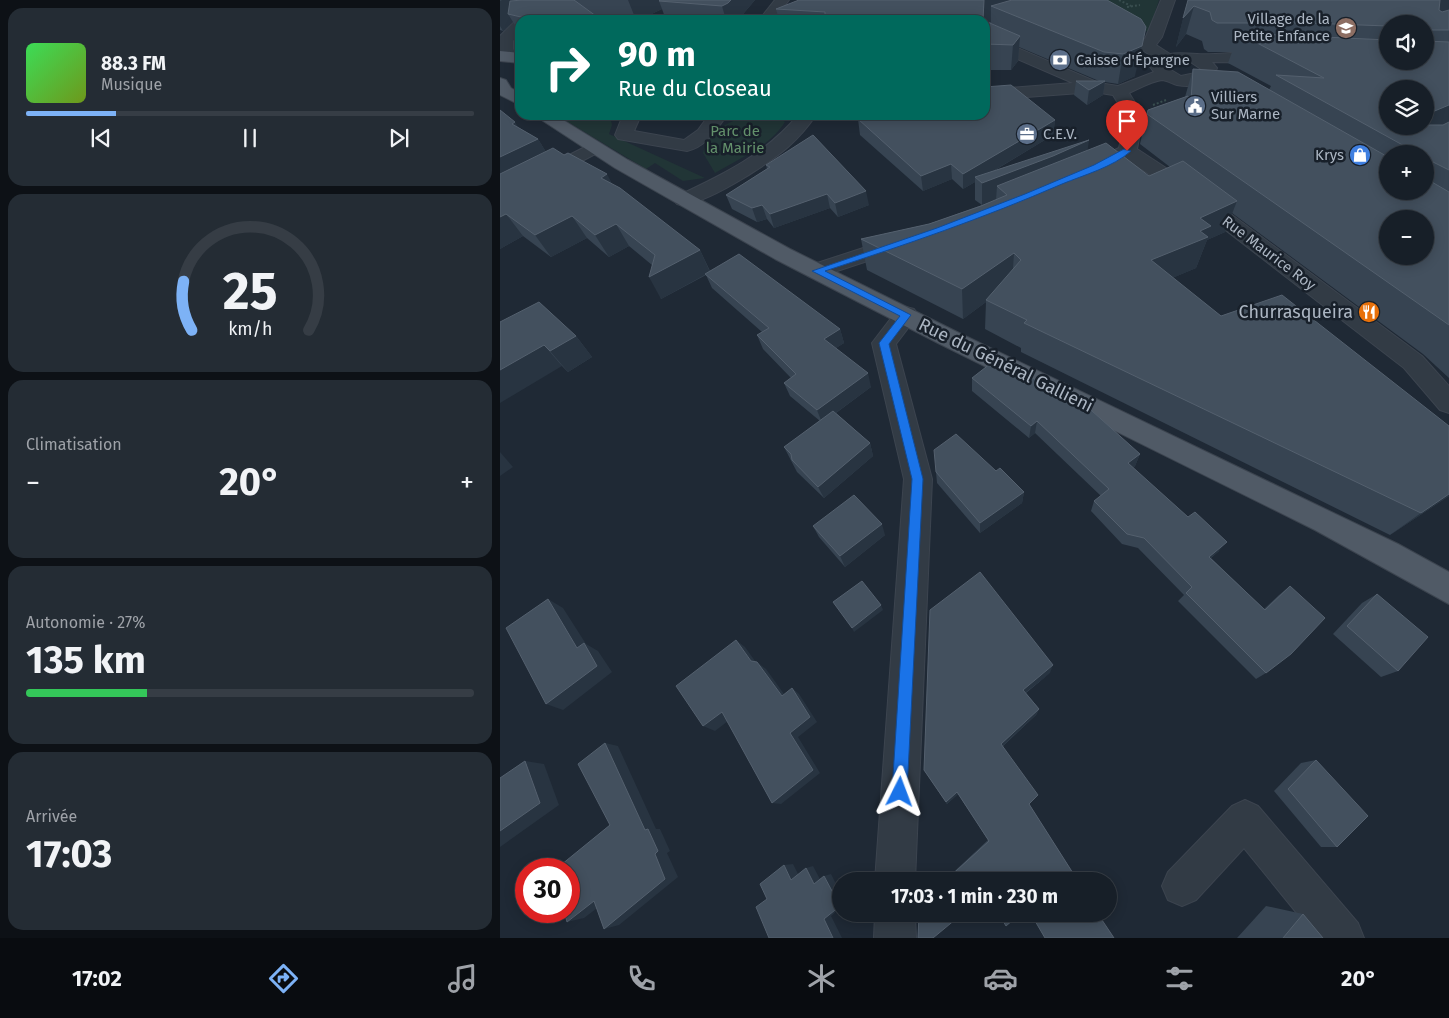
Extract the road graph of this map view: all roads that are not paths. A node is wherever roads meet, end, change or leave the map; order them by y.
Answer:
1 (782, 0) edge
2 (1168, 0) edge
3 (1067, 5) edge
4 (770, 15) edge
5 (515, 30) edge
6 (990, 33) edge
7 (1152, 42) junction
8 (510, 57) edge
9 (1170, 57) junction
10 (1287, 58) edge
11 (1207, 69) junction
12 (1164, 74) junction
13 (505, 82) edge
14 (1096, 87) junction
15 (1119, 91) junction
16 (990, 95) edge
17 (515, 97) edge
18 (551, 120) edge
19 (630, 120) edge
20 (714, 120) edge
21 (802, 120) edge
22 (593, 148) junction
23 (1127, 151) junction
24 (1071, 178) edge
25 (500, 198) edge
26 (684, 200) junction
27 (921, 236) edge
28 (816, 271) junction
29 (906, 315) junction
30 (1449, 403) edge
31 (1449, 589) edge
32 (896, 872) edge
33 (1182, 886) dead end
34 (895, 922) edge
35 (895, 938) edge
36 (1343, 938) edge

1 - 4 street
2 - 7 street
3 - 7 street
5 - 8 street
6 - 14 street
7 - 9 street
9 - 11 street
9 - 12 street
10 - 11 street
11 - 12 street
12 - 15 street
13 - 17 main road
14 - 15 street
14 - 16 street
15 - 23 street
18 - 22 main road, Rue du Général Gallieni
19 - 20 street
21 - 26 street
22 - 25 street
22 - 26 main road, Rue du Général Gallieni
23 - 24 street
23 - 30 street, Rue Maurice Roy
26 - 28 main road, Rue du Général Gallieni
27 - 28 street
28 - 29 main road, Rue du Général Gallieni
29 - 31 main road, Rue du Général Gallieni
29 - 32 street
33 - 36 street
34 - 35 street

